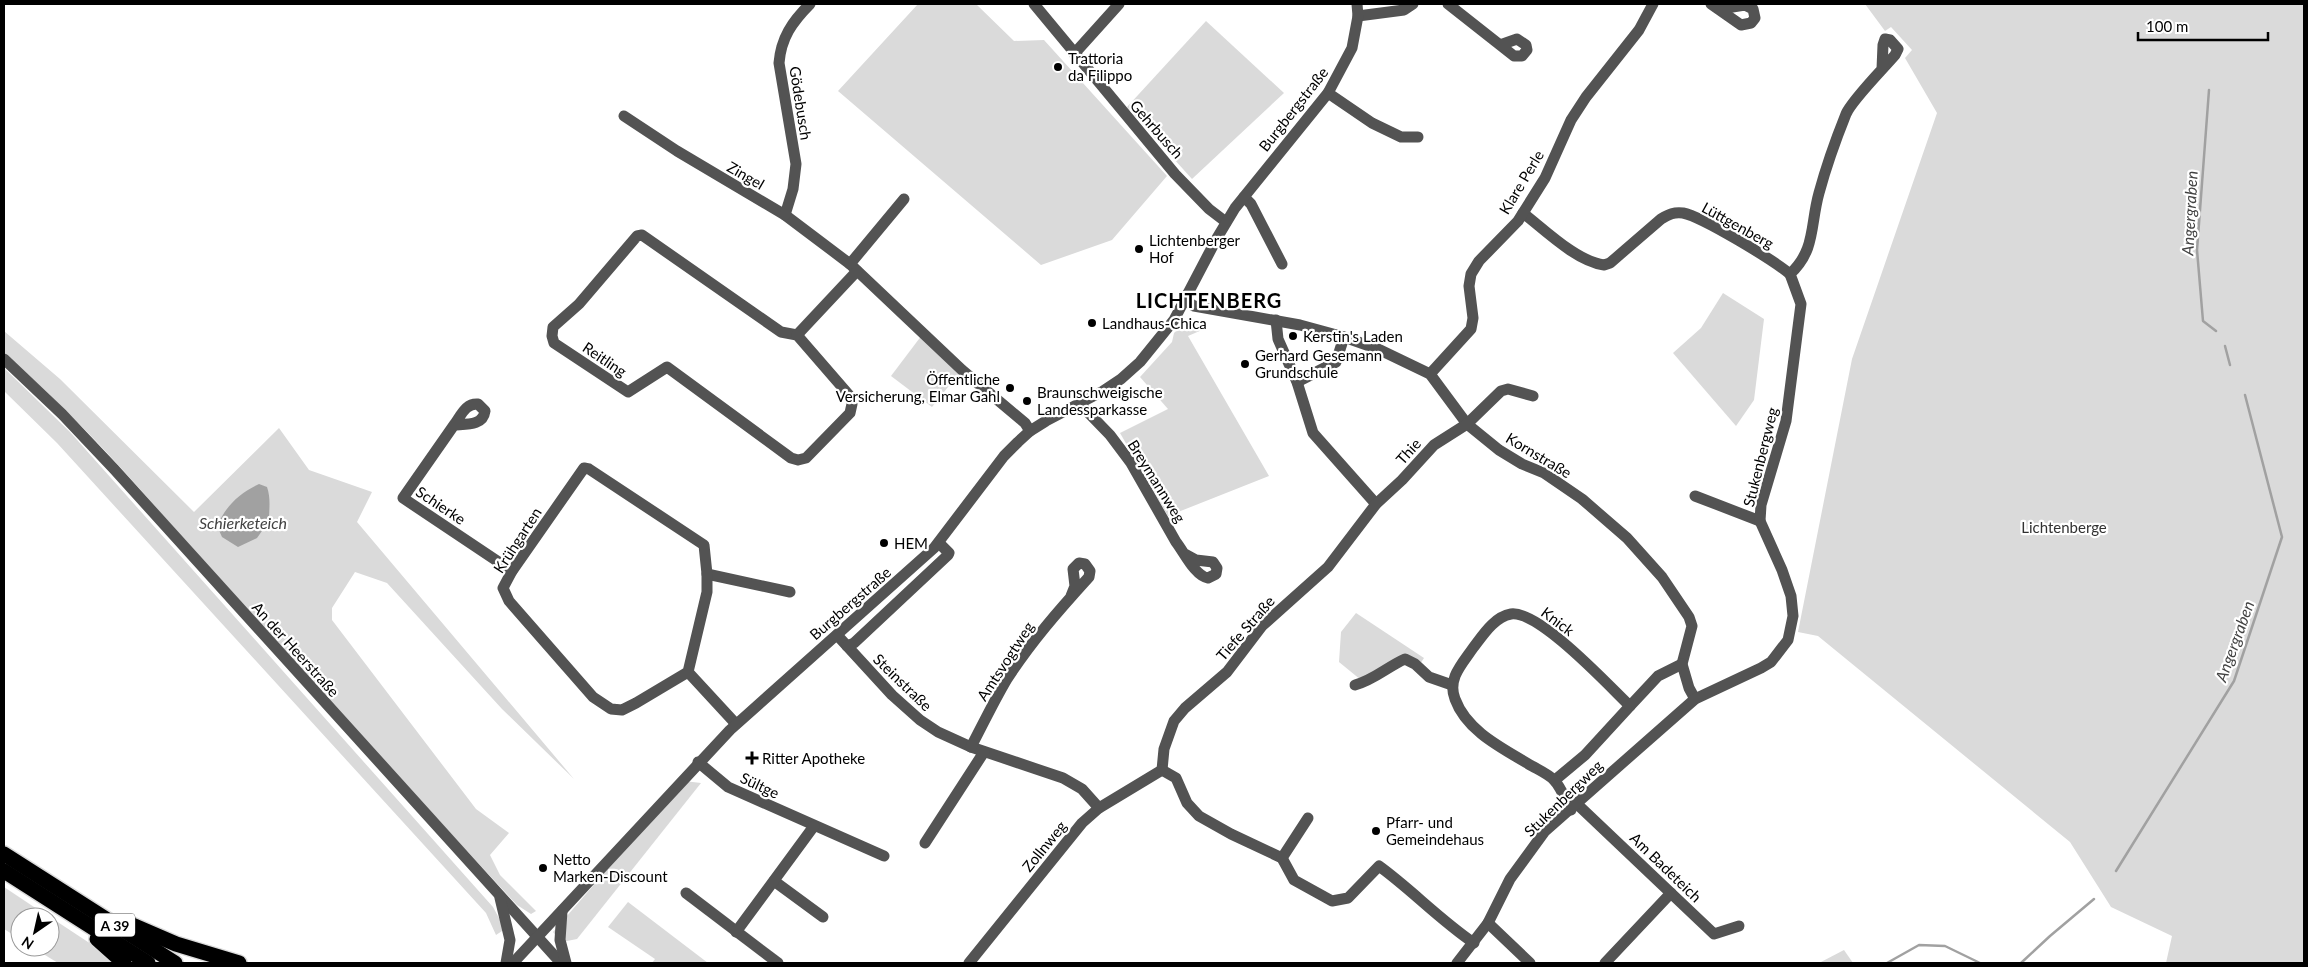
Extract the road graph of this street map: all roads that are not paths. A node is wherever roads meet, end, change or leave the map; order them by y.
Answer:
1 (810, 4) edge
2 (1034, 4) edge
3 (1119, 4) edge
4 (1357, 4) edge
5 (1448, 4) edge
6 (1654, 4) edge
7 (1407, 6) edge
8 (1358, 16) junction
9 (1500, 45) dead end
10 (1074, 54) junction
11 (1882, 69) dead end
12 (1328, 94) junction
13 (624, 116) dead end
14 (1418, 137) dead end
15 (1244, 197) junction
16 (904, 199) dead end
17 (1523, 213) junction
18 (785, 215) junction
19 (1226, 222) junction
20 (1282, 264) dead end
21 (853, 268) junction
22 (1790, 274) junction
23 (1186, 302) junction
24 (1276, 320) junction
25 (797, 335) junction
26 (1344, 338) junction
27 (4, 359) edge
28 (1430, 374) junction
29 (1297, 382) junction
30 (1533, 396) dead end
31 (1080, 404) junction
32 (1467, 424) junction
33 (454, 425) dead end
34 (1030, 431) junction
35 (1695, 496) dead end
36 (1376, 504) junction
37 (1760, 521) junction
38 (939, 543) junction
39 (1185, 554) dead end
40 (512, 571) junction
41 (707, 574) junction
42 (790, 592) dead end
43 (1071, 596) dead end
44 (837, 634) junction
45 (847, 646) junction
46 (1682, 664) junction
47 (688, 672) junction
48 (1355, 685) dead end
49 (1452, 685) junction
50 (1696, 699) junction
51 (1630, 706) junction
52 (736, 724) junction
53 (971, 747) junction
54 (984, 752) junction
55 (698, 762) junction
56 (1168, 773) junction
57 (1555, 780) junction
58 (1574, 807) junction
59 (1099, 808) junction
60 (1308, 818) dead end
61 (814, 826) junction
62 (925, 843) dead end
63 (4, 854) edge
64 (884, 856) dead end
65 (1282, 858) junction
66 (4, 871) edge
67 (774, 881) junction
68 (54, 887) junction
69 (686, 893) dead end
70 (1672, 894) junction
71 (500, 896) junction
72 (562, 911) junction
73 (822, 917) dead end
74 (77, 918) junction
75 (1488, 923) junction
76 (1740, 926) dead end
77 (736, 932) junction
78 (537, 937) junction
79 (1474, 943) junction
80 (124, 963) edge
81 (148, 963) edge
82 (175, 963) edge
83 (239, 963) edge
84 (506, 963) edge
85 (513, 963) edge
86 (561, 963) edge
87 (566, 963) edge
88 (778, 963) edge
89 (969, 963) edge
90 (1457, 963) edge
91 (1530, 963) edge
92 (1605, 963) edge

1 - 18 street, Gödebusch
2 - 10 street, Gehrbusch
3 - 10 street
4 - 8 street, Burgbergstraße
5 - 9 street
6 - 17 street, Klare Perle
7 - 8 street
8 - 12 street, Burgbergstraße
10 - 19 street, Gehrbusch
11 - 22 street
12 - 14 street
12 - 15 street, Burgbergstraße
13 - 18 street, Zingel
15 - 19 street, Burgbergstraße
15 - 20 street
16 - 21 street
17 - 22 street, Lüttgenberg
17 - 28 street, Klare Perle
18 - 21 street, Zingel
19 - 23 street, Burgbergstraße
21 - 25 street
21 - 34 street, Zingel
22 - 37 street, Stukenbergweg
23 - 24 street, Kornstraße
23 - 31 street, Burgbergstraße
24 - 26 street, Kornstraße
24 - 29 street
25 - 25 street, Reitling
26 - 28 street, Kornstraße
26 - 29 street
27 - 71 street, An der Heerstraße
28 - 32 street, Kornstraße
29 - 36 street
30 - 32 street, Thie
31 - 34 street, Burgbergstraße
31 - 39 street, Breymannweg
32 - 36 street, Thie
32 - 46 street, Kornstraße
33 - 40 street, Schierke
34 - 38 street, Burgbergstraße
35 - 37 street
36 - 56 street, Tiefe Straße
37 - 50 street, Stukenbergweg
38 - 44 street, Burgbergstraße
38 - 45 street
40 - 41 street, Krühgarten
40 - 47 street, Krühgarten
41 - 42 street
41 - 47 street, Krühgarten
43 - 53 street, Amtsvogtweg
44 - 45 street, Steinstraße
44 - 52 street, Burgbergstraße
45 - 53 street, Steinstraße
46 - 50 street
46 - 51 street
47 - 52 street
48 - 49 street
49 - 51 street, Knick
49 - 57 street
50 - 58 street, Stukenbergweg
51 - 57 street
52 - 55 street, Burgbergstraße
53 - 54 street, Steinstraße
54 - 59 street, Steinstraße
54 - 62 street
55 - 61 street, Sültge
55 - 72 street, Burgbergstraße
56 - 59 street, Zollnweg
56 - 65 street
57 - 58 street
58 - 70 street, Am Badeteich
58 - 75 street, Stukenbergweg
59 - 89 street, Zollnweg
60 - 65 street
61 - 64 street, Sültge
61 - 67 street
63 - 68 highway, A 39
65 - 79 street
66 - 74 highway, A 39
67 - 73 street
67 - 77 street
68 - 82 highway, A 39
68 - 83 highway
69 - 77 street
70 - 76 street, Am Badeteich
70 - 92 street
71 - 78 street, An der Heerstraße
71 - 84 street
72 - 78 street, Burgbergstraße
72 - 87 street
74 - 80 highway
74 - 81 highway, A 39
75 - 79 street, Stukenbergweg
75 - 91 street
77 - 88 street
78 - 85 street, Burgbergstraße
78 - 86 street, An der Heerstraße
79 - 90 street, Stukenbergweg

